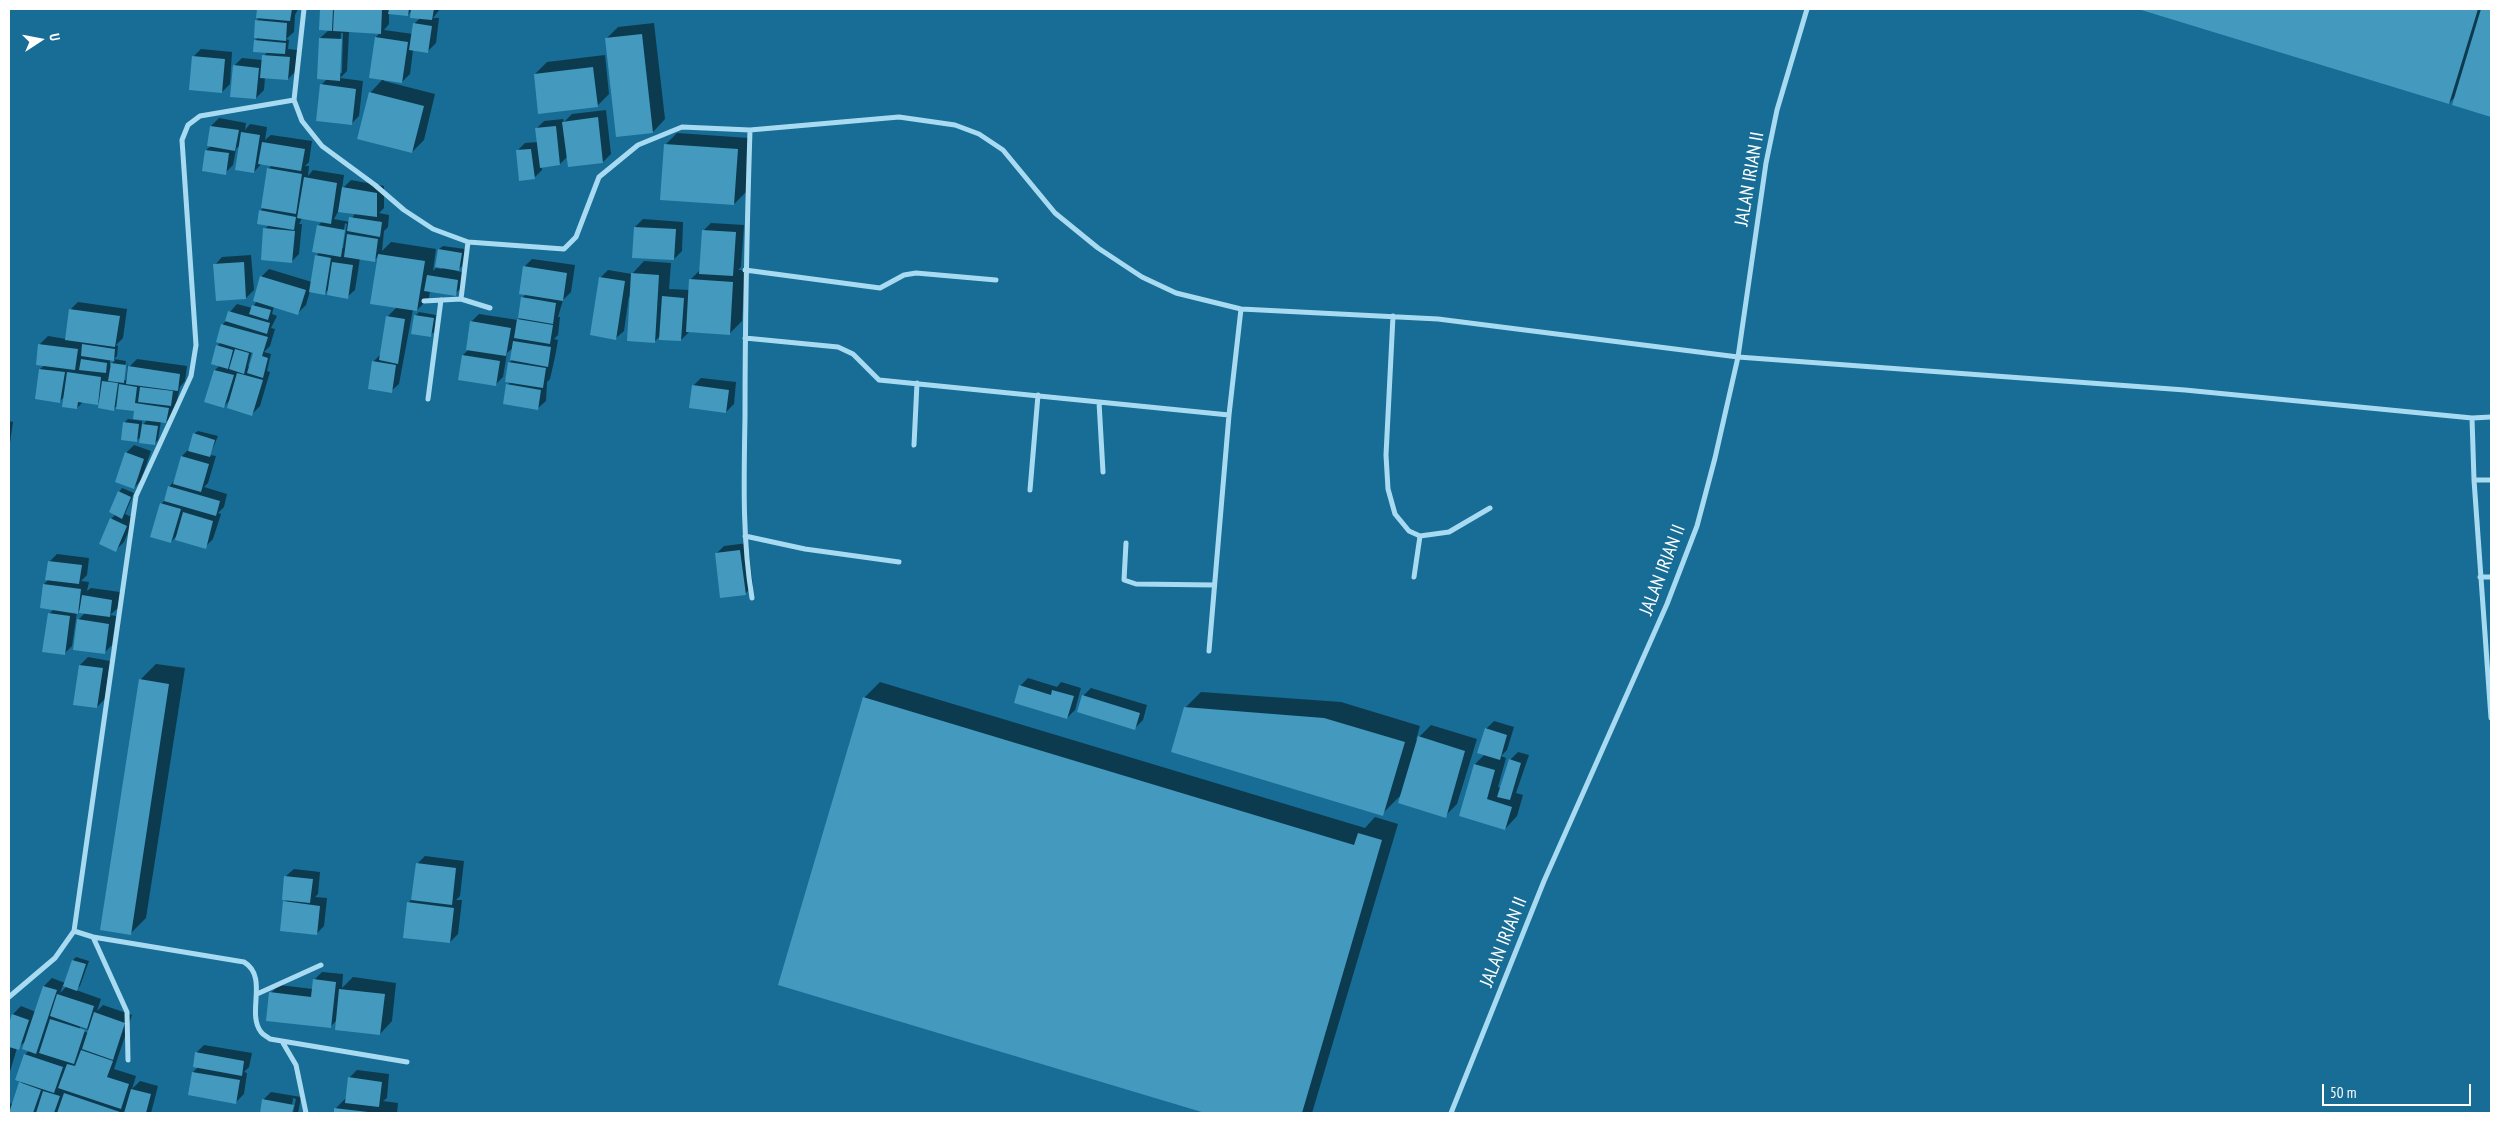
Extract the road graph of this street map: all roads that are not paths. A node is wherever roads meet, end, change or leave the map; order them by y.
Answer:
1 (304, 9) edge
2 (1807, 9) edge
3 (294, 100) junction
4 (750, 130) junction
5 (468, 242) junction
6 (745, 270) junction
7 (996, 280) dead end
8 (461, 299) junction
9 (424, 300) dead end
10 (441, 300) junction
11 (490, 308) dead end
12 (1241, 309) junction
13 (1393, 316) junction
14 (745, 338) junction
15 (1738, 356) junction
16 (918, 383) junction
17 (1038, 395) junction
18 (428, 399) dead end
19 (1099, 402) junction
20 (1229, 415) junction
21 (2491, 417) edge
22 (2472, 418) junction
23 (914, 445) dead end
24 (1104, 472) dead end
25 (2474, 480) junction
26 (2491, 480) edge
27 (1030, 490) dead end
28 (1490, 508) dead end
29 (745, 536) junction
30 (1420, 536) junction
31 (1126, 543) dead end
32 (899, 562) dead end
33 (2491, 576) edge
34 (1414, 577) dead end
35 (2480, 577) junction
36 (1214, 586) junction
37 (752, 598) dead end
38 (1209, 651) dead end
39 (2490, 679) edge
40 (2491, 718) edge
41 (74, 931) junction
42 (94, 936) junction
43 (322, 964) dead end
44 (256, 994) junction
45 (9, 997) edge
46 (282, 1043) junction
47 (128, 1060) dead end
48 (407, 1062) dead end
49 (306, 1113) edge
50 (1451, 1113) edge

1 - 3 street
2 - 15 street, JALAN IRIAN II
3 - 5 street
3 - 41 street
4 - 5 street
4 - 6 street
4 - 12 street
5 - 8 street
6 - 7 street
6 - 14 street
8 - 10 street
8 - 11 street
9 - 10 street
10 - 18 street
12 - 13 street
12 - 20 street
13 - 15 street
13 - 30 street
14 - 16 street
14 - 29 street
15 - 22 street
15 - 50 street, JALAN IRIAN II
16 - 17 street
16 - 23 street
17 - 19 street
17 - 27 street
19 - 20 street
19 - 24 street
20 - 36 street
21 - 22 street
22 - 25 street
25 - 26 street
25 - 35 street
28 - 30 street
29 - 32 street
29 - 37 street
30 - 34 street
31 - 36 street
33 - 35 street
35 - 39 street
36 - 38 street
39 - 40 street
41 - 42 street
41 - 45 street
42 - 44 street
42 - 47 street
43 - 44 street
44 - 46 street
46 - 48 street
46 - 49 street

